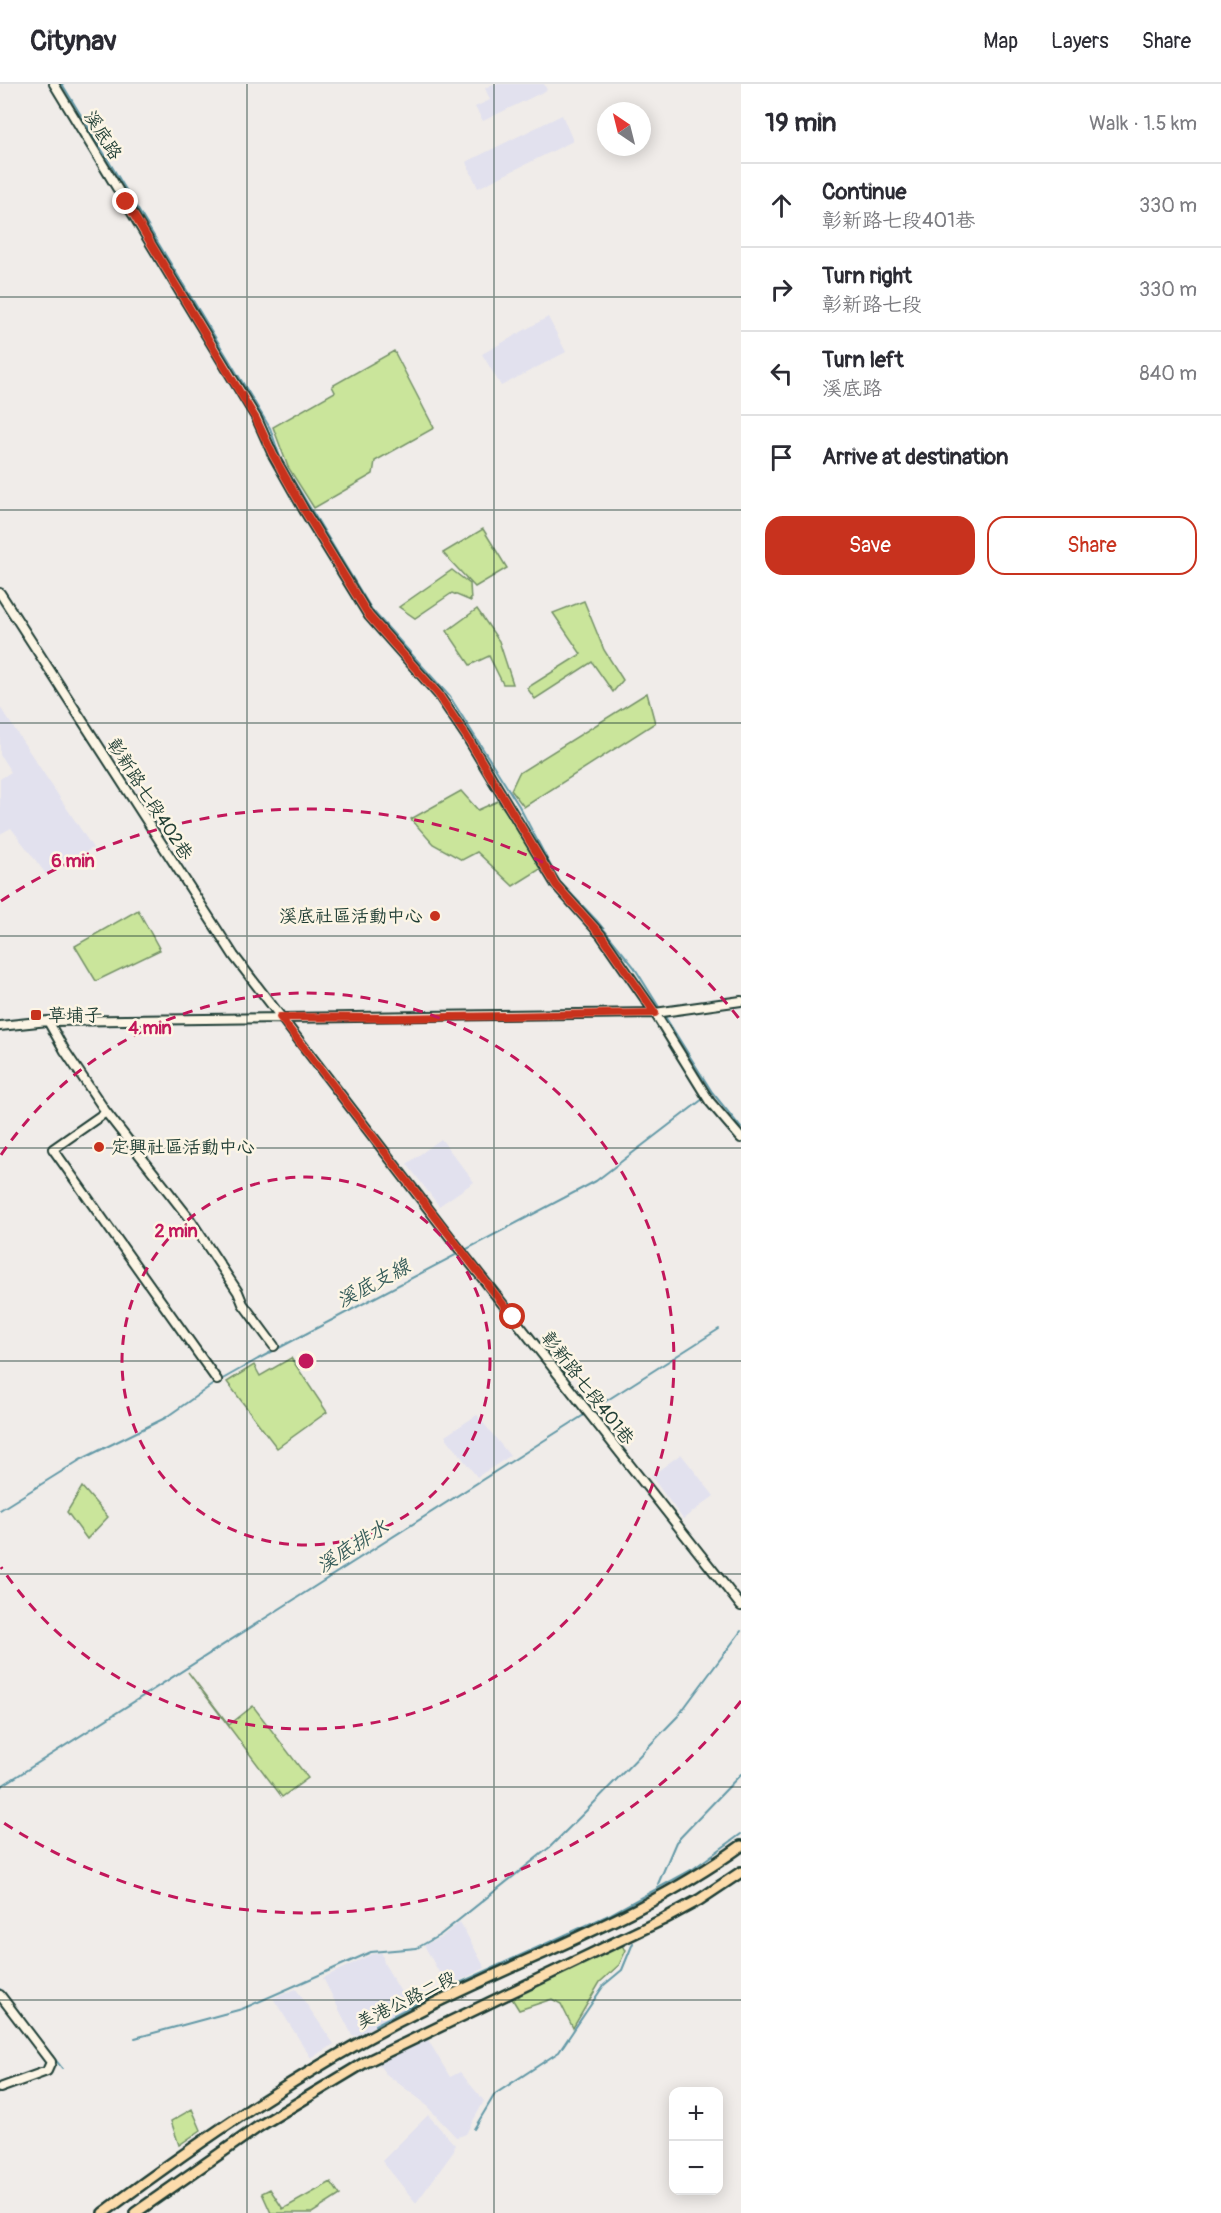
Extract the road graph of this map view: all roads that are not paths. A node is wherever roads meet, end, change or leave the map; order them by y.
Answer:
1 (54, 84) edge
2 (0, 593) edge
3 (741, 1001) edge
4 (655, 1013) junction
5 (280, 1017) junction
6 (48, 1021) junction
7 (0, 1026) edge
8 (106, 1112) junction
9 (741, 1138) edge
10 (274, 1346) dead end
11 (217, 1380) dead end
12 (741, 1606) edge
13 (741, 1846) edge
14 (741, 1872) edge
15 (0, 1995) edge
16 (4, 2006) edge
17 (0, 2088) edge
18 (103, 2213) edge
19 (135, 2213) edge

1 - 4 street, 溪底路
2 - 5 street, 彰新路七段402巷
3 - 4 street
4 - 5 street
4 - 9 street, 溪底路
5 - 6 street
5 - 12 street, 彰新路七段401巷
6 - 7 street
6 - 8 street
8 - 10 street
8 - 11 street
13 - 18 main road, 美港公路二段
14 - 19 main road, 美港公路二段
15 - 16 street
16 - 17 street

